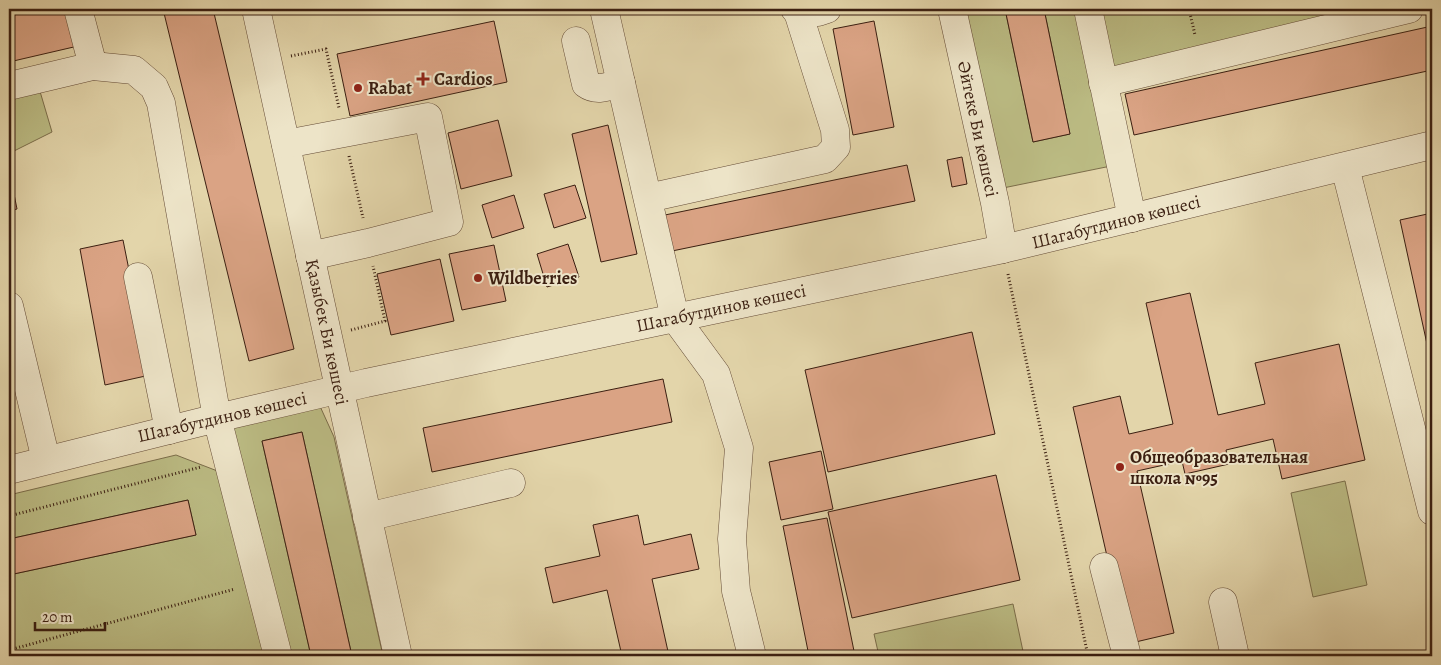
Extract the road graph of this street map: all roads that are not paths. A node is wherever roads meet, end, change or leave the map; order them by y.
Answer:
1 (78, 9) edge
2 (256, 9) edge
3 (604, 9) edge
4 (827, 9) edge
5 (952, 9) edge
6 (1088, 9) edge
7 (1409, 9) edge
8 (797, 10) edge
9 (576, 41) dead end
10 (93, 66) junction
11 (621, 82) junction
12 (1103, 83) junction
13 (9, 86) edge
14 (286, 144) junction
15 (1432, 146) edge
16 (1345, 166) junction
17 (648, 198) junction
18 (1132, 218) junction
19 (1003, 249) junction
20 (310, 256) junction
21 (138, 277) dead end
22 (9, 306) edge
23 (675, 318) junction
24 (340, 389) junction
25 (217, 418) junction
26 (169, 430) junction
27 (46, 460) junction
28 (9, 470) edge
29 (511, 483) dead end
30 (1431, 501) edge
31 (367, 517) junction
32 (1104, 567) dead end
33 (1223, 602) dead end
34 (278, 656) edge
35 (398, 656) edge
36 (752, 656) edge
37 (1126, 656) edge
38 (1235, 656) edge

1 - 10 street
2 - 14 street, Қазыбек Би көшесі
3 - 11 street
4 - 8 street
5 - 19 street, Әйтеке Би көшесі
6 - 12 street
7 - 12 street
8 - 17 street
9 - 11 street
10 - 13 street
10 - 25 street
11 - 17 street
12 - 18 street
14 - 20 street, Қазыбек Би көшесі
14 - 20 street
15 - 16 street, Шагабутдинов көшесі
16 - 18 street, Шагабутдинов көшесі
16 - 30 street
17 - 23 street
18 - 19 street, Шагабутдинов көшесі
19 - 23 street, Шагабутдинов көшесі
20 - 24 street, Қазыбек Би көшесі
21 - 26 street
22 - 27 street
23 - 24 street, Шагабутдинов көшесі
23 - 36 street
24 - 25 street, Шагабутдинов көшесі
24 - 31 street, Қазыбек Би көшесі
25 - 26 street, Шагабутдинов көшесі
25 - 34 street
26 - 27 street, Шагабутдинов көшесі
27 - 28 street, Шагабутдинов көшесі
29 - 31 street
31 - 35 street, Қазыбек Би көшесі
32 - 37 street
33 - 38 street

